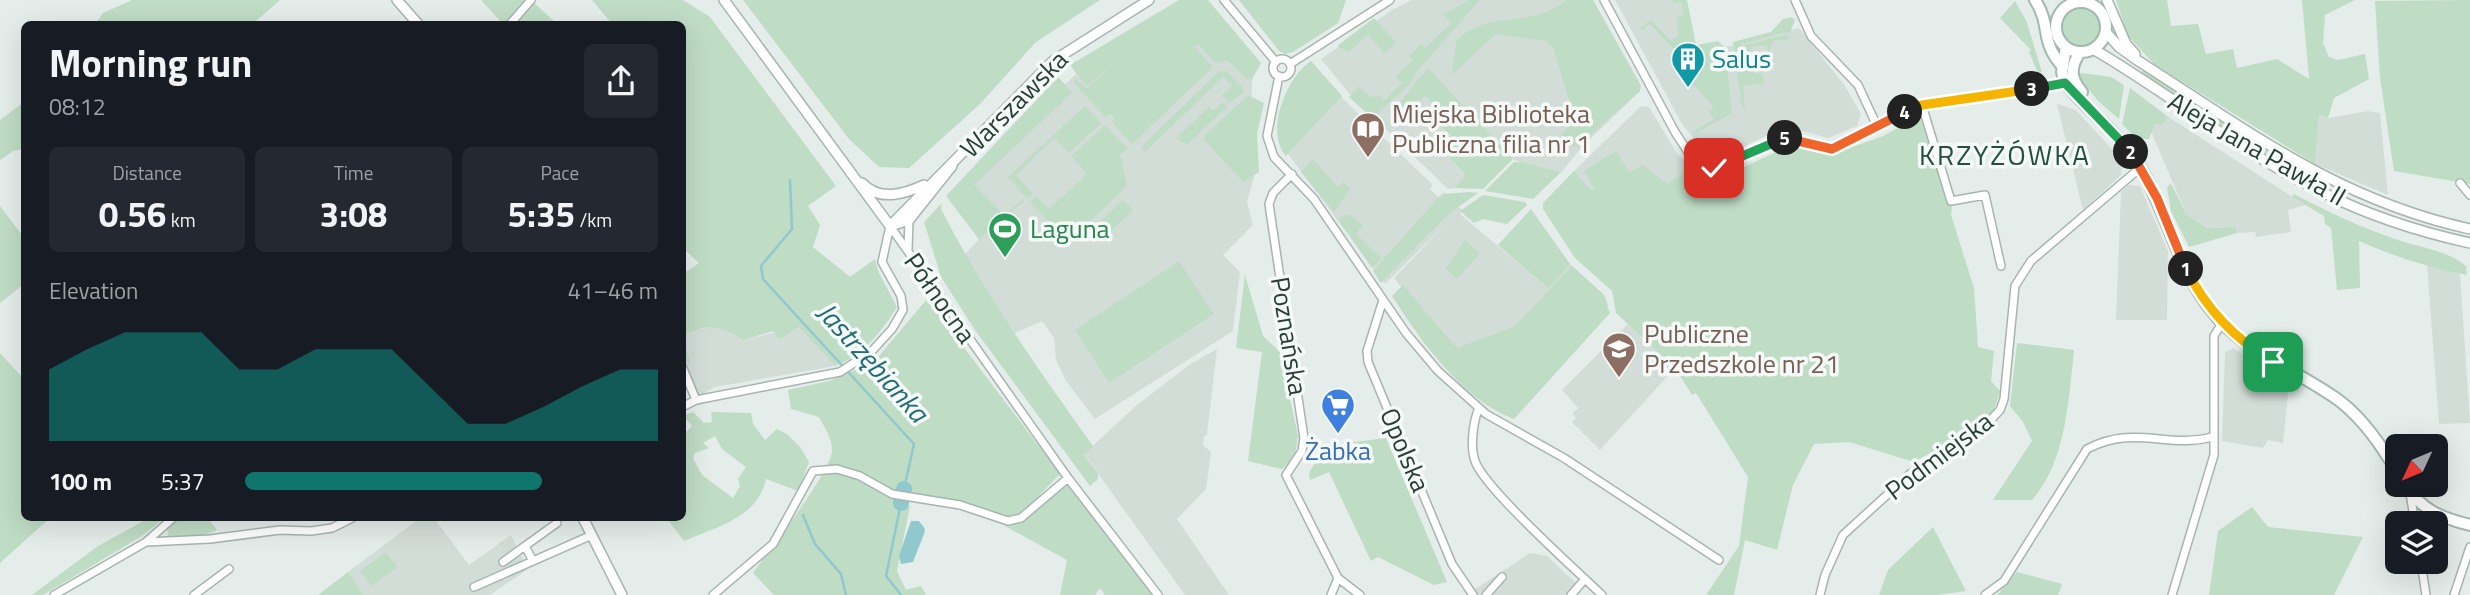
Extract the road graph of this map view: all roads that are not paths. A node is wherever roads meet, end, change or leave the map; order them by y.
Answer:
1 (397, 0) edge
2 (531, 0) edge
3 (724, 0) edge
4 (1149, 0) edge
5 (1224, 0) edge
6 (1390, 0) edge
7 (1604, 0) edge
8 (1796, 0) edge
9 (2035, 0) edge
10 (2041, 0) edge
11 (2107, 0) edge
12 (2080, 1) edge
13 (2095, 2) edge
14 (2064, 3) edge
15 (2057, 18) junction
16 (415, 21) edge
17 (513, 21) edge
18 (2106, 32) junction
19 (2066, 47) junction
20 (2093, 49) junction
21 (2080, 52) junction
22 (1276, 62) junction
23 (1290, 64) junction
24 (2063, 67) junction
25 (2151, 69) junction
26 (1279, 76) junction
27 (2065, 83) junction
28 (1922, 105) junction
29 (2102, 120) junction
30 (1877, 126) junction
31 (952, 166) junction
32 (2140, 168) junction
33 (849, 170) junction
34 (1292, 174) junction
35 (935, 180) junction
36 (2460, 183) dead end
37 (2470, 195) edge
38 (909, 220) junction
39 (890, 226) junction
40 (2470, 229) edge
41 (2470, 243) edge
42 (910, 256) junction
43 (2001, 267) dead end
44 (1383, 300) junction
45 (2222, 323) junction
46 (686, 376) edge
47 (696, 400) junction
48 (686, 405) edge
49 (1479, 408) junction
50 (2212, 437) junction
51 (2385, 454) edge
52 (1069, 478) junction
53 (2416, 497) edge
54 (170, 521) edge
55 (346, 521) edge
56 (585, 521) edge
57 (557, 523) dead end
58 (2470, 525) edge
59 (592, 535) junction
60 (146, 542) junction
61 (524, 546) junction
62 (2470, 547) edge
63 (1719, 560) dead end
64 (533, 561) junction
65 (503, 562) dead end
66 (229, 569) dead end
67 (2423, 574) edge
68 (1503, 577) dead end
69 (1338, 578) junction
70 (1586, 579) junction
71 (474, 587) dead end
72 (54, 595) edge
73 (194, 595) edge
74 (622, 595) edge
75 (713, 595) edge
76 (1158, 595) edge
77 (1331, 595) edge
78 (1360, 595) edge
79 (1473, 595) edge
80 (1486, 595) edge
81 (1571, 595) edge
82 (1602, 595) edge
83 (1820, 595) edge
84 (1984, 595) edge
85 (2172, 595) edge
86 (2426, 595) edge
87 (2454, 595) edge

1 - 16 street
2 - 17 street
3 - 33 street, Północna
4 - 31 street, Warszawska
5 - 22 street
6 - 23 street
7 - 30 street
8 - 30 street
9 - 24 main road
10 - 15 main road
11 - 25 street
12 - 13 main road
12 - 14 main road
13 - 18 main road
14 - 15 main road
15 - 19 main road
18 - 20 main road
18 - 25 street, Aleja Jana Pawła II
19 - 21 main road
19 - 24 main road
20 - 21 main road
20 - 41 street, Aleja Jana Pawła II
21 - 29 main road
22 - 23 street
22 - 26 street
23 - 26 street
24 - 27 main road
25 - 40 street, Aleja Jana Pawła II
26 - 34 street
27 - 28 street
27 - 29 main road
28 - 30 street
28 - 43 street
29 - 32 main road
31 - 35 street, Warszawska
31 - 38 street, Warszawska
32 - 45 main road
32 - 83 street, Podmiejska
33 - 35 street
33 - 39 street, Północna
34 - 44 street
34 - 69 street, Poznańska
35 - 39 street, Warszawska
36 - 37 street
38 - 39 street
38 - 42 street
39 - 42 street, Północna
39 - 47 street
42 - 52 street, Północna
44 - 49 street
44 - 79 street, Opolska
45 - 50 street
45 - 51 main road
46 - 47 street
47 - 48 street
49 - 63 street
49 - 70 street
50 - 84 street
50 - 85 street
52 - 75 street
52 - 76 street, Północna
53 - 58 main road
54 - 60 street
55 - 60 street
56 - 59 street
57 - 61 street
59 - 64 street
59 - 74 street
60 - 72 street
61 - 64 street
61 - 65 street
62 - 87 street
64 - 71 street
66 - 73 street
67 - 86 street
68 - 80 street
69 - 77 street
69 - 78 street
70 - 81 street
70 - 82 street

